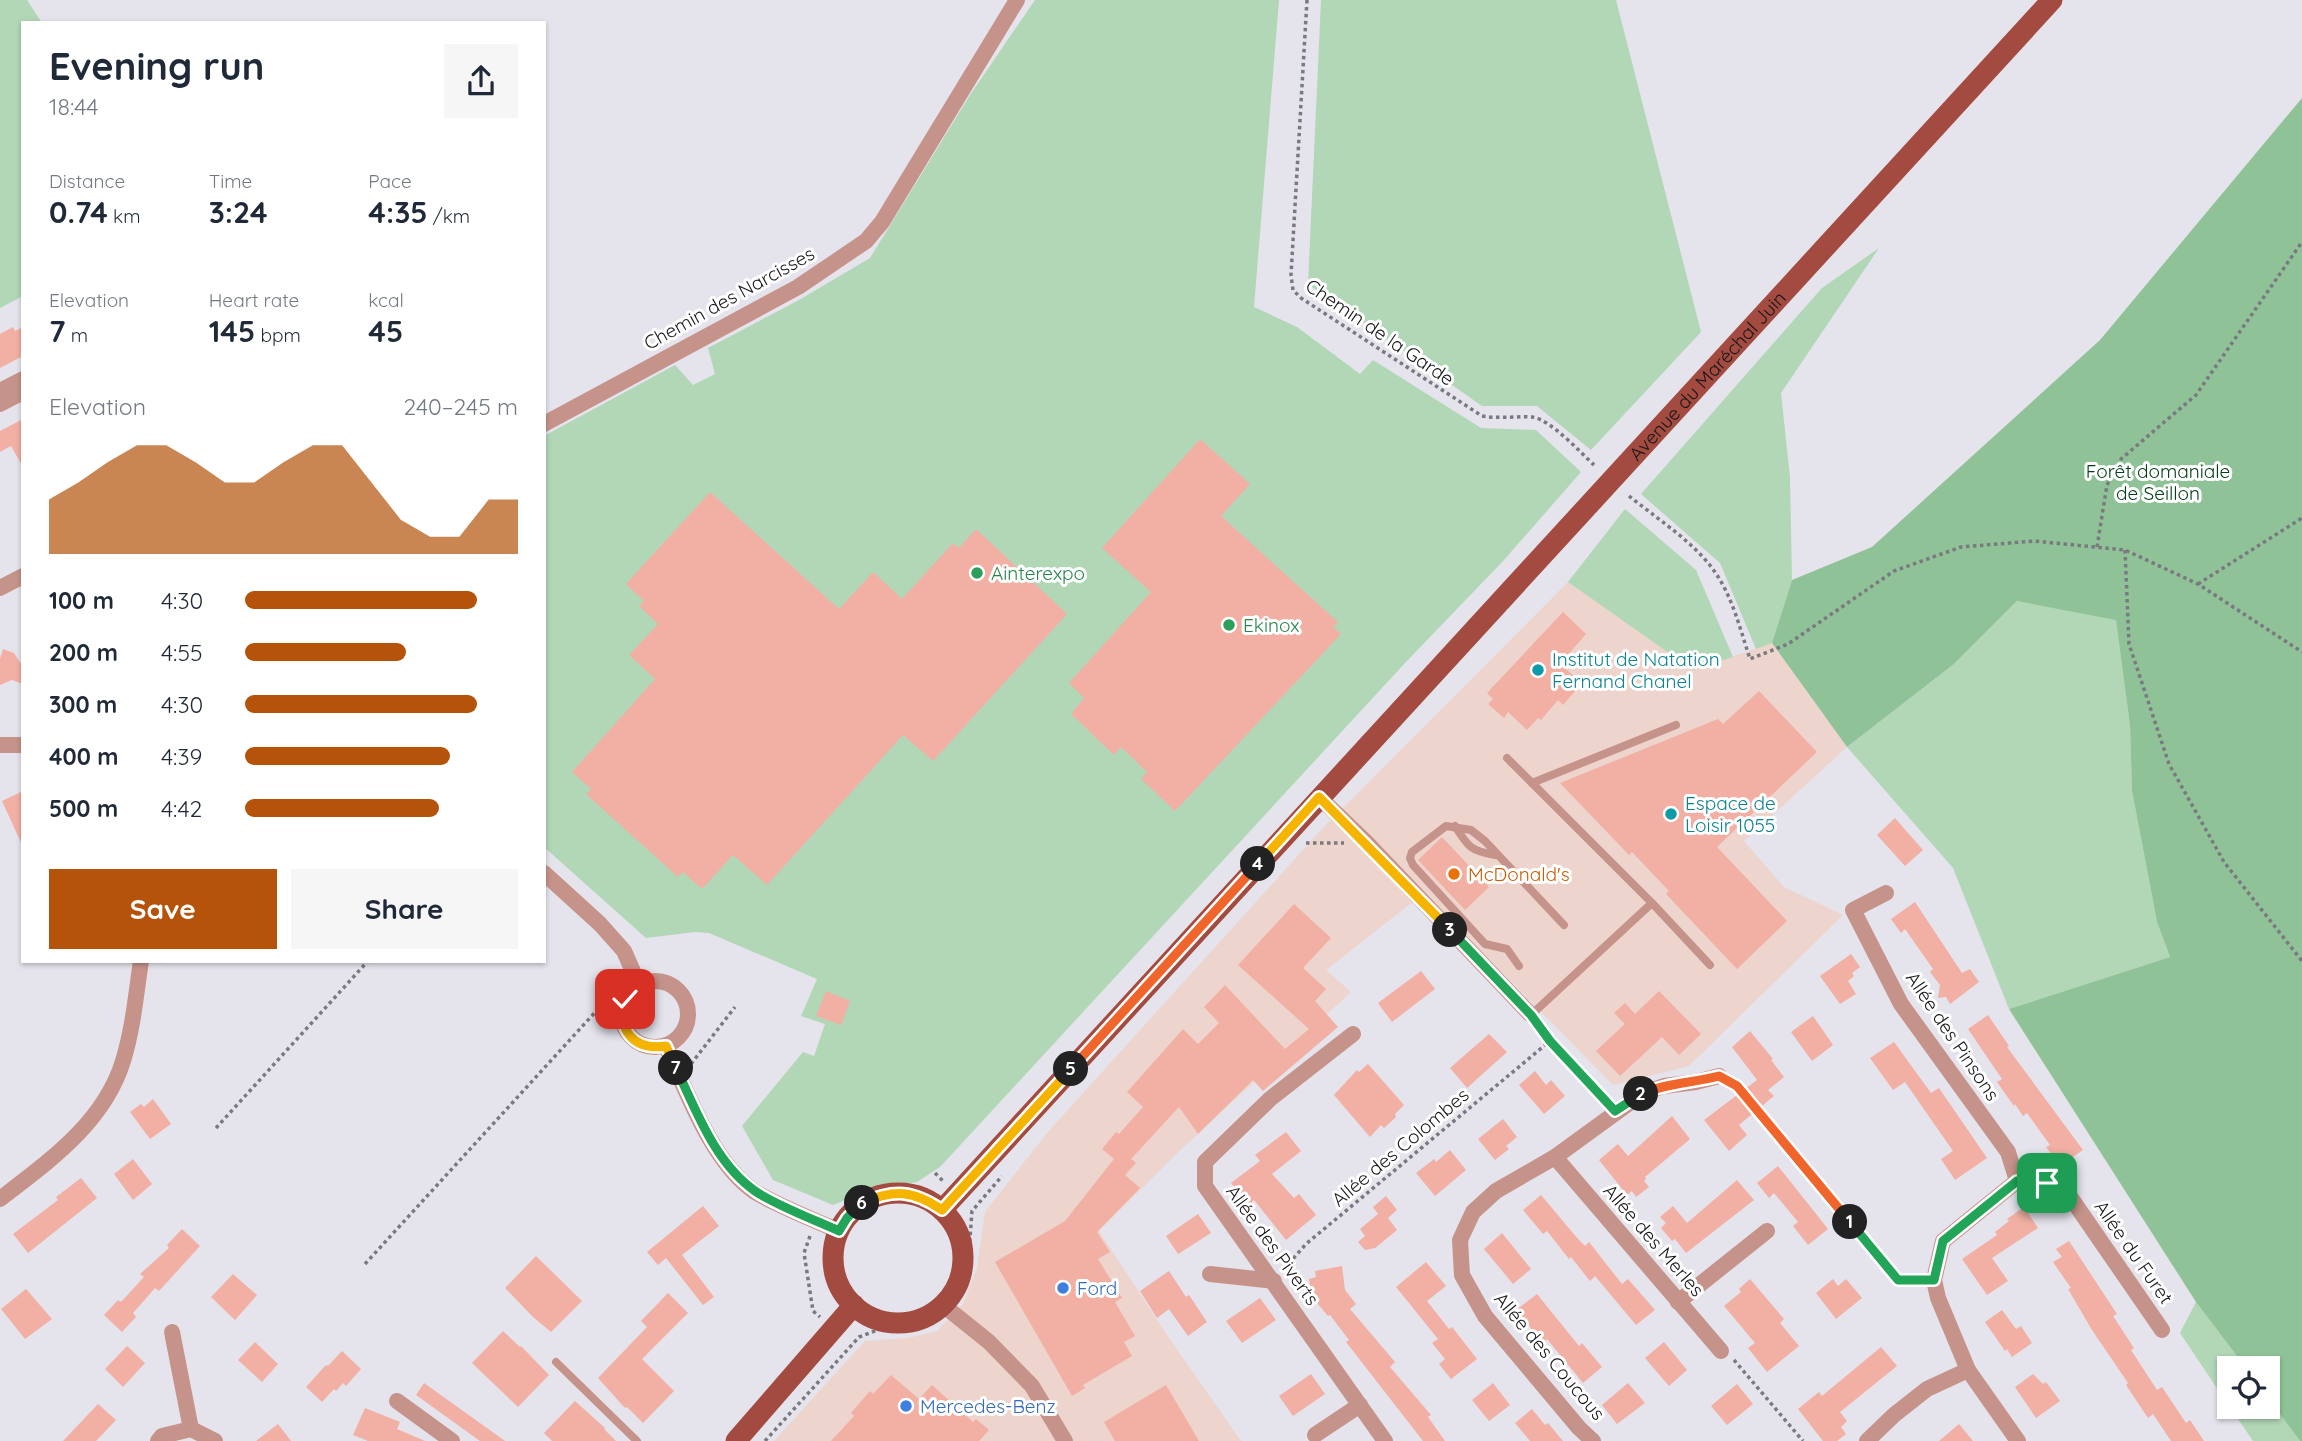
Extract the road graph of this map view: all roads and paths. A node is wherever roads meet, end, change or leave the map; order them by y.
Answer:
1 (1017, 0) edge
2 (1307, 0) edge
3 (2052, 0) edge
4 (2302, 242) edge
5 (21, 380) edge
6 (0, 391) edge
7 (21, 393) edge
8 (0, 404) edge
9 (546, 423) edge
10 (1594, 465) dead end
11 (1629, 496) dead end
12 (2302, 518) edge
13 (2097, 547) junction
14 (2125, 550) junction
15 (21, 577) edge
16 (2198, 584) junction
17 (0, 588) edge
18 (2302, 652) edge
19 (1676, 725) dead end
20 (0, 745) edge
21 (21, 745) edge
22 (1507, 758) dead end
23 (1532, 783) junction
24 (1319, 797) junction
25 (1455, 826) junction
26 (1495, 855) junction
27 (546, 875) edge
28 (1886, 893) dead end
29 (1652, 903) junction
30 (1564, 925) dead end
31 (626, 956) junction
32 (2302, 961) edge
33 (141, 963) edge
34 (366, 963) edge
35 (1710, 965) dead end
36 (1519, 966) dead end
37 (639, 985) junction
38 (735, 1007) dead end
39 (1531, 1015) junction
40 (1353, 1034) dead end
41 (1550, 1041) junction
42 (666, 1046) junction
43 (1719, 1076) joint
44 (680, 1077) junction
45 (1615, 1111) junction
46 (216, 1128) dead end
47 (1555, 1157) junction
48 (2017, 1181) junction
49 (0, 1199) edge
50 (942, 1210) junction
51 (972, 1211) dead end
52 (816, 1220) junction
53 (839, 1231) junction
54 (1767, 1231) dead end
55 (365, 1264) dead end
56 (1210, 1274) dead end
57 (967, 1280) dead end
58 (1934, 1280) junction
59 (1274, 1281) junction
60 (1678, 1302) junction
61 (854, 1305) junction
62 (943, 1305) junction
63 (923, 1324) dead end
64 (834, 1329) junction
65 (2162, 1330) dead end
66 (172, 1332) dead end
67 (1721, 1351) joint
68 (556, 1362) dead end
69 (1968, 1370) junction
70 (397, 1401) dead end
71 (1360, 1405) junction
72 (191, 1429) junction
73 (1315, 1436) dead end
74 (158, 1441) edge
75 (215, 1441) edge
76 (452, 1441) edge
77 (637, 1441) edge
78 (736, 1441) edge
79 (765, 1441) edge
80 (1065, 1441) edge
81 (1385, 1441) edge
82 (1593, 1441) edge
83 (1803, 1441) edge
84 (1867, 1441) edge
85 (2018, 1441) edge

1 - 9 street, Chemin des Narcisses
2 - 10 path, Chemin de la Garde
3 - 24 main road, Avenue du Maréchal Juin
4 - 13 path
5 - 6 street
7 - 8 street
11 - 13 path
12 - 16 path
13 - 14 path
14 - 16 path
14 - 32 path
15 - 17 street
16 - 18 path
19 - 23 lane
20 - 21 street
22 - 23 lane
23 - 29 lane
24 - 39 street
24 - 50 main road
25 - 26 lane
25 - 26 lane
25 - 36 lane
26 - 30 lane
27 - 31 street
28 - 48 street, Allée des Pinsons
29 - 35 lane
29 - 39 lane
31 - 37 street
31 - 55 path
33 - 49 street
34 - 46 path
37 - 42 street
37 - 42 street
38 - 44 path
39 - 41 path
40 - 59 street, Allée des Piverts
41 - 45 path
41 - 59 path, Allée des Colombes
42 - 44 street
43 - 45 street, Allée des Coucous
43 - 58 path
44 - 52 street
45 - 47 street, Allée des Coucous
47 - 60 street, Allée des Merles
47 - 82 street, Allée des Coucous
48 - 58 street
48 - 65 street, Allée du Furet
50 - 53 main road
50 - 62 main road
51 - 57 path
52 - 53 street
52 - 64 path
53 - 61 main road
54 - 60 street
56 - 59 street
58 - 69 street
59 - 71 street, Allée des Piverts
60 - 67 street, Allée des Merles
61 - 62 main road
61 - 64 main road
62 - 80 street
63 - 79 path
64 - 78 main road
66 - 72 street
67 - 83 path
68 - 77 lane
69 - 84 street
69 - 85 street
70 - 76 street
71 - 73 street
71 - 81 street, Allée des Piverts
72 - 74 street
72 - 75 street

